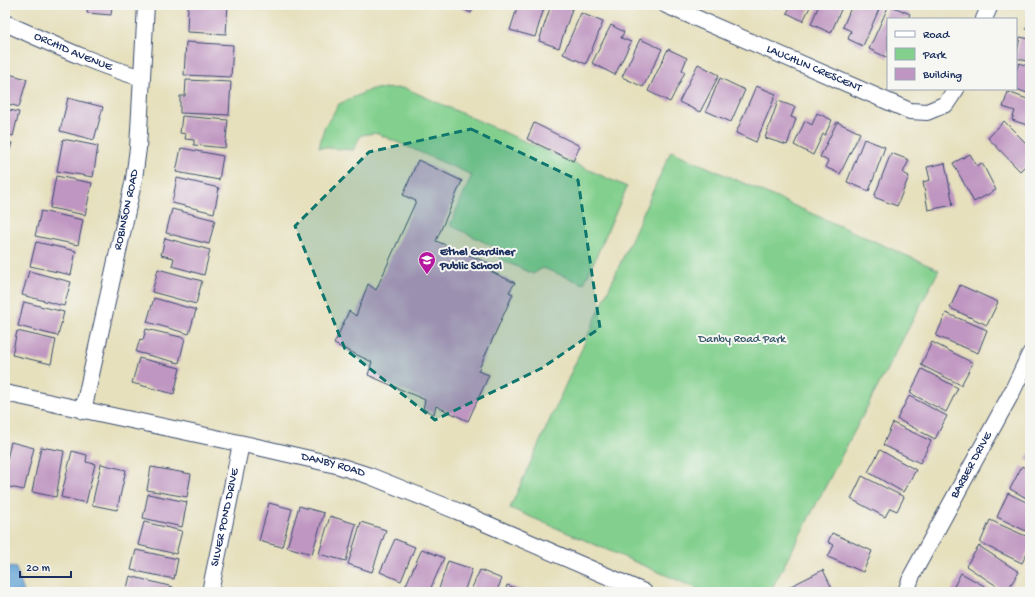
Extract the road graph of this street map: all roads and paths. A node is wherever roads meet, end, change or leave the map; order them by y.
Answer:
1 (146, 5) edge
2 (666, 5) edge
3 (990, 5) edge
4 (984, 18) edge
5 (5, 23) edge
6 (142, 78) junction
7 (955, 90) edge
8 (1030, 354) edge
9 (5, 393) edge
10 (83, 411) junction
11 (241, 444) junction
12 (912, 575) junction
13 (210, 592) edge
14 (644, 592) edge
15 (897, 592) edge
16 (906, 592) edge

1 - 6 street, ROBINSON ROAD
2 - 7 street, LAUCHLIN CRESCENT
3 - 4 street
5 - 6 street, ORCHID AVENUE
6 - 10 street, ROBINSON ROAD
8 - 12 street, BARBER DRIVE
9 - 10 street, DANBY ROAD
10 - 11 street, DANBY ROAD
11 - 13 street, SILVER POND DRIVE
11 - 14 street, DANBY ROAD
12 - 15 street, BARBER DRIVE
12 - 16 street, BARBER DRIVE

